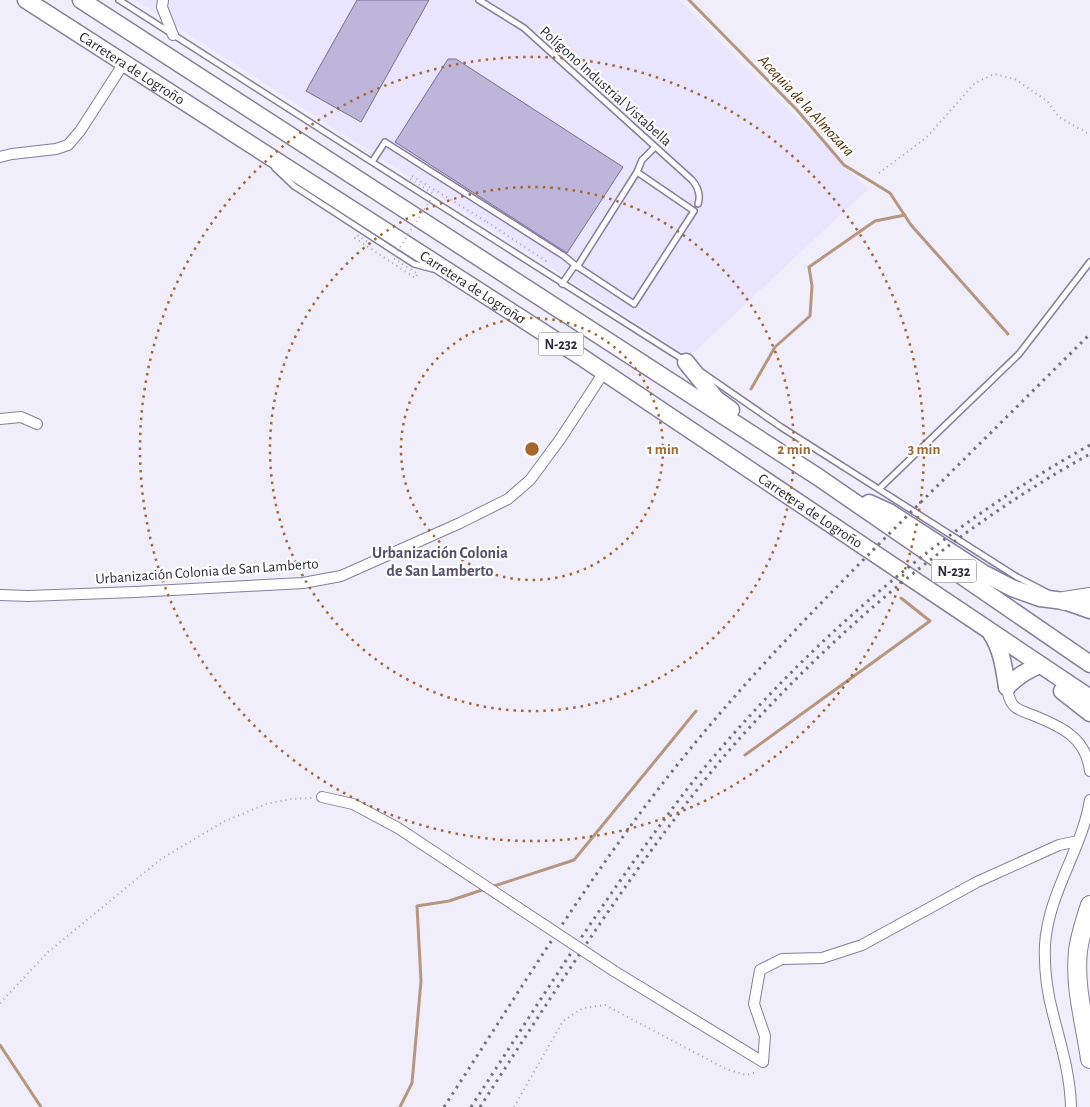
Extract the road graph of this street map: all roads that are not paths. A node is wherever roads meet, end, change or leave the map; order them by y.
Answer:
1 (26, 0) edge
2 (81, 0) edge
3 (119, 0) edge
4 (164, 0) edge
5 (479, 0) edge
6 (173, 35) junction
7 (124, 63) junction
8 (655, 147) junction
9 (0, 158) edge
10 (372, 162) junction
11 (637, 172) junction
12 (698, 204) dead end
13 (1090, 262) edge
14 (576, 266) junction
15 (562, 284) junction
16 (686, 362) junction
17 (604, 372) junction
18 (0, 418) edge
19 (37, 424) dead end
20 (818, 477) junction
21 (832, 487) junction
22 (879, 489) junction
23 (0, 595) edge
24 (1090, 597) edge
25 (1064, 601) junction
26 (1090, 610) edge
27 (990, 631) junction
28 (1090, 664) edge
29 (1042, 666) junction
30 (1008, 688) junction
31 (1090, 698) edge
32 (1090, 713) edge
33 (1090, 771) edge
34 (322, 797) road end
35 (1090, 800) edge
36 (1078, 841) junction
37 (1090, 905) edge
38 (1090, 1059) edge
39 (1071, 1107) edge

1 - 7 highway, Carretera de Logroño / N-232
2 - 20 highway, Carretera de Logroño / N-232
3 - 6 lane
4 - 6 street
5 - 8 lane, Polígono Industrial Vistabella
6 - 10 lane
7 - 9 street
7 - 17 highway, Carretera de Logroño / N-232
8 - 11 lane
8 - 12 lane, Polígono Industrial Vistabella
10 - 14 lane
10 - 15 lane
11 - 14 lane
11 - 14 lane
13 - 22 lane
14 - 15 lane
15 - 16 lane
16 - 20 highway
16 - 22 lane
17 - 23 street, Urbanización Colonia de San Lamberto
17 - 27 highway, Carretera de Logroño / N-232
18 - 19 street
20 - 21 highway, Carretera de Logroño / N-232
21 - 25 highway
21 - 28 highway, Carretera de Logroño / N-232
22 - 25 lane
24 - 25 highway
25 - 26 highway
27 - 29 highway, Carretera de Logroño / N-232
27 - 30 highway
29 - 30 highway
29 - 31 highway, Carretera de Logroño / N-232
29 - 32 highway
30 - 33 street
34 - 36 street, bridge
35 - 36 street
36 - 39 street
37 - 38 highway

